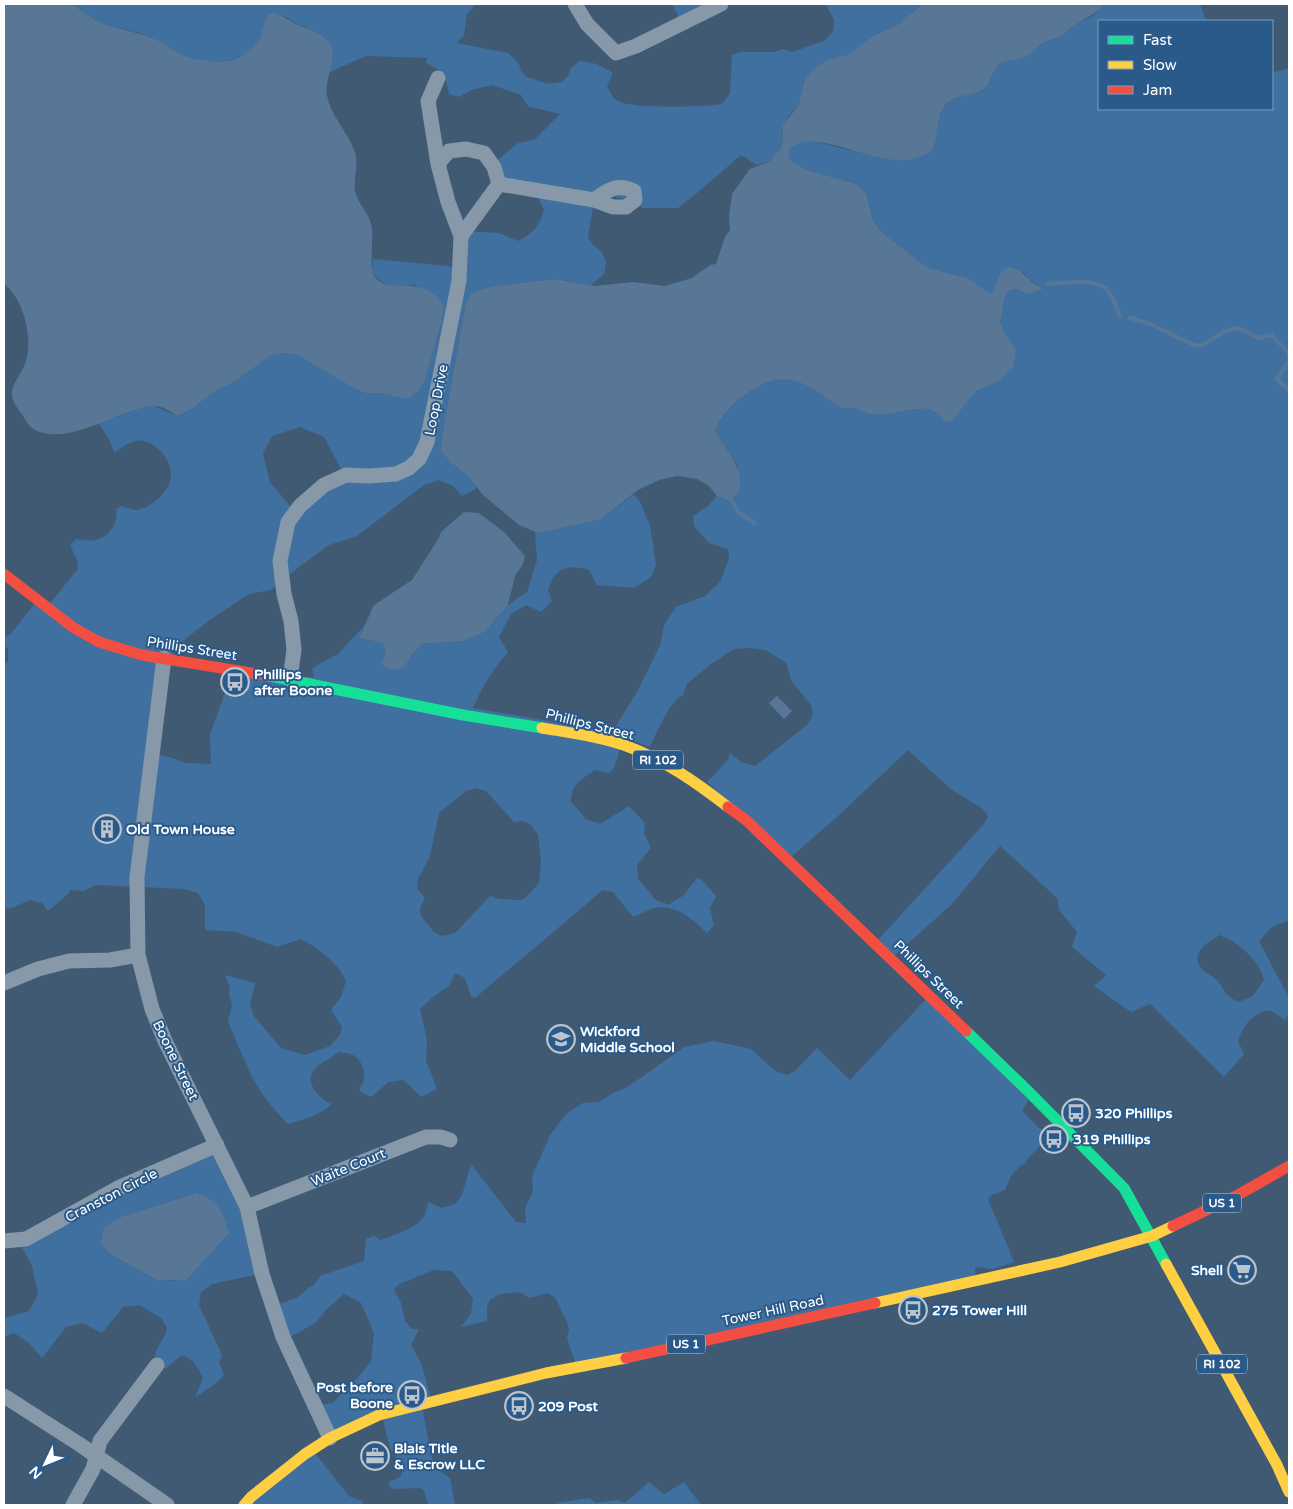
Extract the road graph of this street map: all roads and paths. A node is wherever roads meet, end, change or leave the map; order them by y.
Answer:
1 (575, 4) edge
2 (721, 4) edge
3 (438, 78) dead end
4 (438, 164) junction
5 (499, 184) junction
6 (594, 200) dead end
7 (461, 236) junction
8 (4, 574) edge
9 (164, 658) junction
10 (290, 679) junction
11 (138, 955) junction
12 (4, 983) edge
13 (450, 1140) dead end
14 (217, 1145) junction
15 (1289, 1166) edge
16 (247, 1207) junction
17 (1152, 1236) junction
18 (4, 1241) edge
19 (156, 1365) dead end
20 (4, 1396) edge
21 (330, 1438) junction
22 (96, 1456) junction
23 (1289, 1492) edge
24 (73, 1505) edge
25 (167, 1505) edge
26 (244, 1505) edge

1 - 2 street
3 - 4 street, Loop Drive
4 - 5 street
4 - 7 street, Loop Drive
5 - 6 street
5 - 7 street
7 - 10 street, Loop Drive
8 - 9 main road, Phillips Street / RI 102
9 - 10 main road, Phillips Street / RI 102
9 - 11 street, Boone Street
10 - 17 main road, Phillips Street / RI 102
11 - 12 street
11 - 14 street, Boone Street
13 - 16 street, Waite Court
14 - 16 street, Boone Street
14 - 18 street, Cranston Circle
15 - 17 main road, Tower Hill Road / US 1
16 - 21 street, Boone Street
17 - 21 main road, Tower Hill Road / US 1
17 - 23 main road, RI 102
19 - 22 street
20 - 22 street
21 - 26 main road, Tower Hill Road / US 1
22 - 24 street
22 - 25 street

